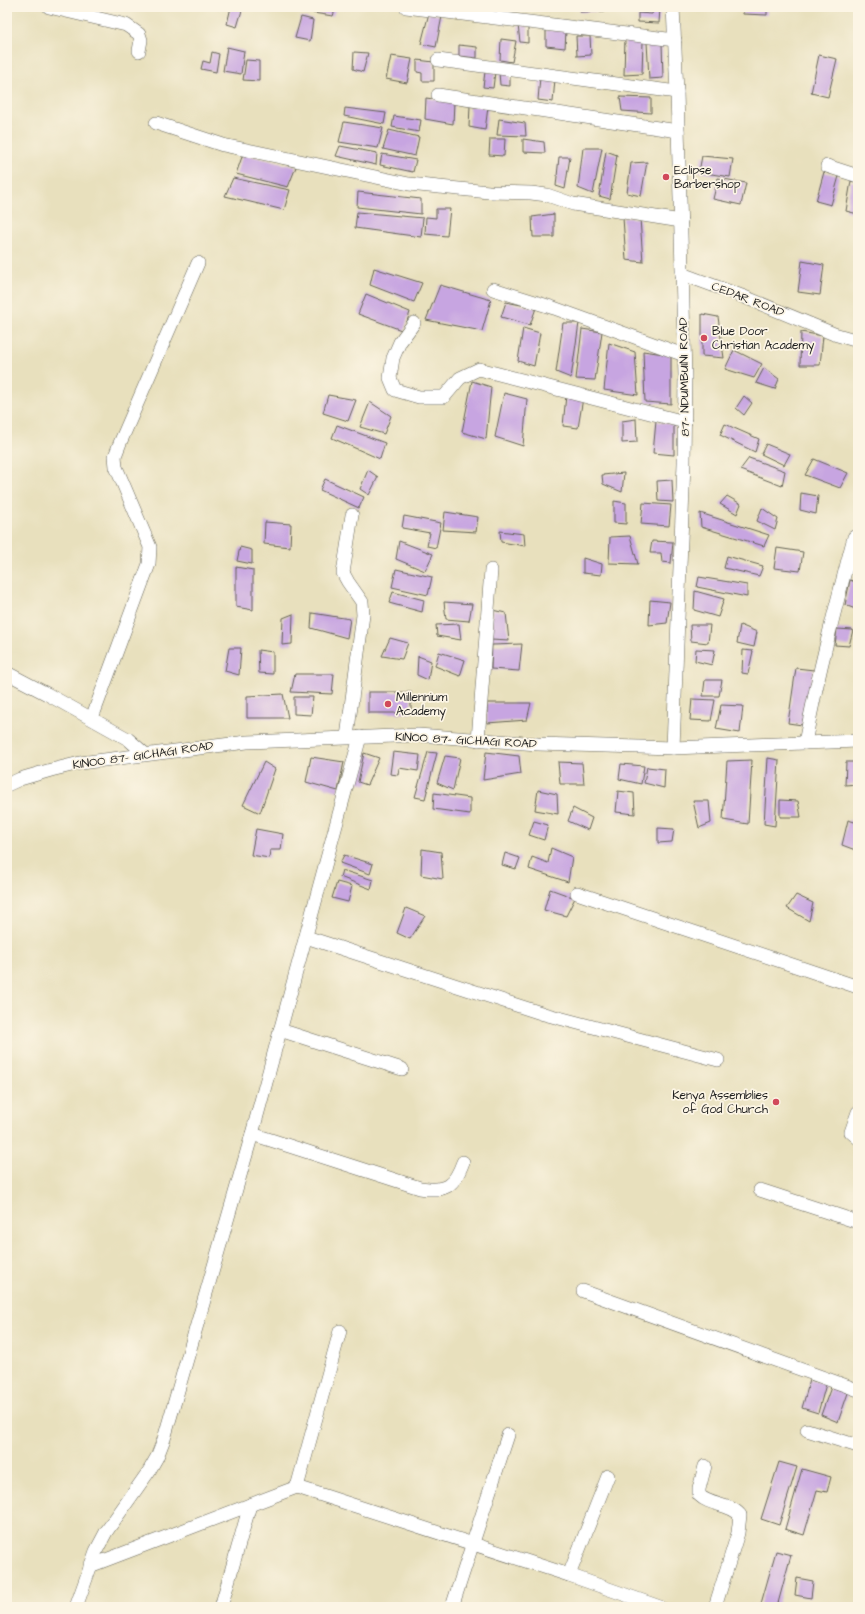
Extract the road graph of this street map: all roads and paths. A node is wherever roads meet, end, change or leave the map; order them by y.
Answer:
1 (49, 7) edge
2 (406, 7) edge
3 (674, 7) edge
4 (675, 40) junction
5 (139, 50) dead end
6 (438, 60) dead end
7 (677, 92) junction
8 (438, 95) dead end
9 (156, 123) dead end
10 (678, 131) junction
11 (827, 166) dead end
12 (858, 176) edge
13 (680, 221) junction
14 (198, 263) dead end
15 (682, 274) junction
16 (493, 289) dead end
17 (414, 323) dead end
18 (858, 341) edge
19 (684, 356) junction
20 (684, 422) junction
21 (352, 515) dead end
22 (854, 537) dead end
23 (491, 570) dead end
24 (7, 673) edge
25 (92, 718) junction
26 (354, 737) junction
27 (478, 740) junction
28 (858, 741) edge
29 (805, 743) junction
30 (673, 748) junction
31 (145, 754) junction
32 (7, 785) edge
33 (577, 893) dead end
34 (306, 937) junction
35 (858, 987) edge
36 (280, 1030) junction
37 (718, 1060) dead end
38 (402, 1069) dead end
39 (858, 1112) edge
40 (252, 1134) junction
41 (858, 1138) edge
42 (463, 1162) dead end
43 (760, 1190) dead end
44 (858, 1222) edge
45 (583, 1291) dead end
46 (340, 1331) dead end
47 (858, 1390) edge
48 (807, 1430) dead end
49 (508, 1435) dead end
50 (858, 1446) edge
51 (705, 1466) dead end
52 (608, 1476) dead end
53 (297, 1487) junction
54 (250, 1505) junction
55 (473, 1544) junction
56 (90, 1566) junction
57 (569, 1575) junction
58 (76, 1607) edge
59 (221, 1607) edge
60 (452, 1607) edge
61 (660, 1607) edge
62 (715, 1607) edge

1 - 5 street
2 - 4 street
3 - 4 street, 87- NDUMBUINI ROAD
4 - 7 street, 87- NDUMBUINI ROAD
6 - 7 street
7 - 10 street, 87- NDUMBUINI ROAD
8 - 10 street
9 - 13 street
10 - 13 street, 87- NDUMBUINI ROAD
11 - 12 street
13 - 15 street, 87- NDUMBUINI ROAD
14 - 25 street
15 - 18 street, CEDAR ROAD
15 - 19 street, 87- NDUMBUINI ROAD
16 - 19 street
17 - 20 street
19 - 20 street, 87- NDUMBUINI ROAD
20 - 30 street, 87- NDUMBUINI ROAD
21 - 26 street
22 - 29 street
23 - 27 street
24 - 25 street
25 - 31 street
26 - 27 street, KINOO 87- GICHAGI ROAD
26 - 31 street, KINOO 87- GICHAGI ROAD
26 - 34 street
27 - 30 street, KINOO 87- GICHAGI ROAD
28 - 29 street, KINOO 87- GICHAGI ROAD
29 - 30 street, KINOO 87- GICHAGI ROAD
31 - 32 street, KINOO 87- GICHAGI ROAD
33 - 35 street
34 - 36 street
34 - 37 street
36 - 38 street
36 - 40 street
39 - 41 street
40 - 42 street
40 - 56 street
43 - 44 street
45 - 47 street
46 - 53 street
48 - 50 street
49 - 55 street
51 - 62 street
52 - 57 street
53 - 54 street
53 - 55 street
54 - 56 street
54 - 59 street
55 - 57 street
55 - 60 street
56 - 58 street
57 - 61 street

